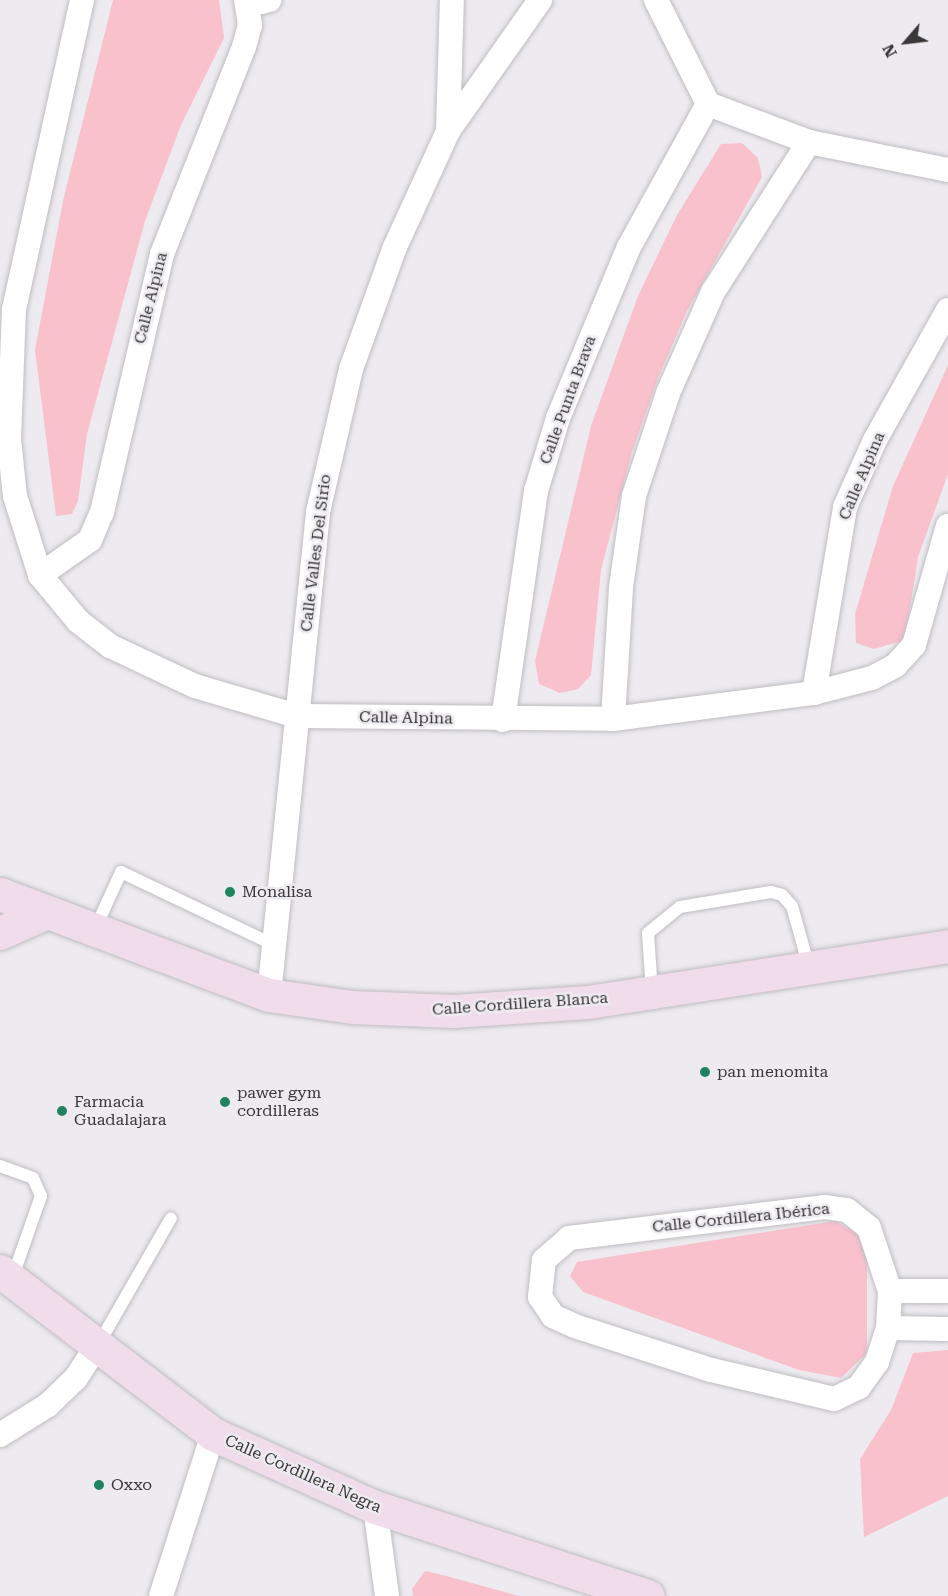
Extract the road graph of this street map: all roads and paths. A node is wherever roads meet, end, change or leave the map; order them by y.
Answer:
1 (82, 0) edge
2 (452, 0) edge
3 (540, 0) edge
4 (656, 0) edge
5 (255, 2) edge
6 (708, 104) junction
7 (448, 130) junction
8 (809, 142) junction
9 (948, 170) edge
10 (948, 310) edge
11 (948, 526) edge
12 (40, 574) junction
13 (814, 693) junction
14 (297, 716) junction
15 (613, 719) junction
16 (503, 720) junction
17 (0, 894) edge
18 (47, 912) junction
19 (95, 931) junction
20 (0, 933) edge
21 (274, 945) junction
22 (948, 946) edge
23 (810, 968) junction
24 (652, 992) junction
25 (269, 995) junction
26 (0, 1166) edge
27 (171, 1218) dead end
28 (6, 1276) edge
29 (890, 1291) junction
30 (948, 1291) edge
31 (888, 1328) junction
32 (948, 1329) edge
33 (97, 1346) junction
34 (213, 1434) junction
35 (0, 1435) edge
36 (375, 1507) junction
37 (585, 1586) edge
38 (161, 1596) edge
39 (387, 1596) edge
40 (648, 1596) edge

1 - 12 street, Calle Alpina
2 - 7 street, Calle Valles Del Sirio
3 - 7 street, Calle Valles Del Sirio
4 - 6 street
5 - 12 street, Calle Alpina
6 - 8 street
6 - 16 street, Calle Punta Brava
7 - 14 street, Calle Valles Del Sirio
8 - 9 street
8 - 15 street
10 - 13 street, Calle Alpina
11 - 13 street, Calle Alpina
12 - 14 street, Calle Alpina
13 - 15 street, Calle Alpina
14 - 16 street, Calle Alpina
14 - 21 street, Calle Valles Del Sirio
15 - 16 street, Calle Alpina
17 - 18 street, Calle Cordillera Blanca
18 - 19 street, Calle Cordillera Blanca
18 - 20 street
19 - 21 lane
19 - 25 street, Calle Cordillera Blanca
21 - 25 street, Calle Valles Del Sirio
22 - 23 street, Calle Cordillera Blanca
23 - 24 street, Calle Cordillera Blanca
23 - 24 lane
24 - 25 street, Calle Cordillera Blanca
26 - 28 lane
27 - 33 lane
28 - 33 street, Calle Cordillera Negra
29 - 30 street
29 - 31 street, Calle Cordillera Ibérica
29 - 31 street, Calle Cordillera Ibérica
31 - 32 street
33 - 34 street, Calle Cordillera Negra
33 - 35 street
34 - 36 street, Calle Cordillera Negra
34 - 38 street
36 - 37 street, Calle Cordillera Negra
36 - 39 street
37 - 40 street, Calle Cordillera Negra

